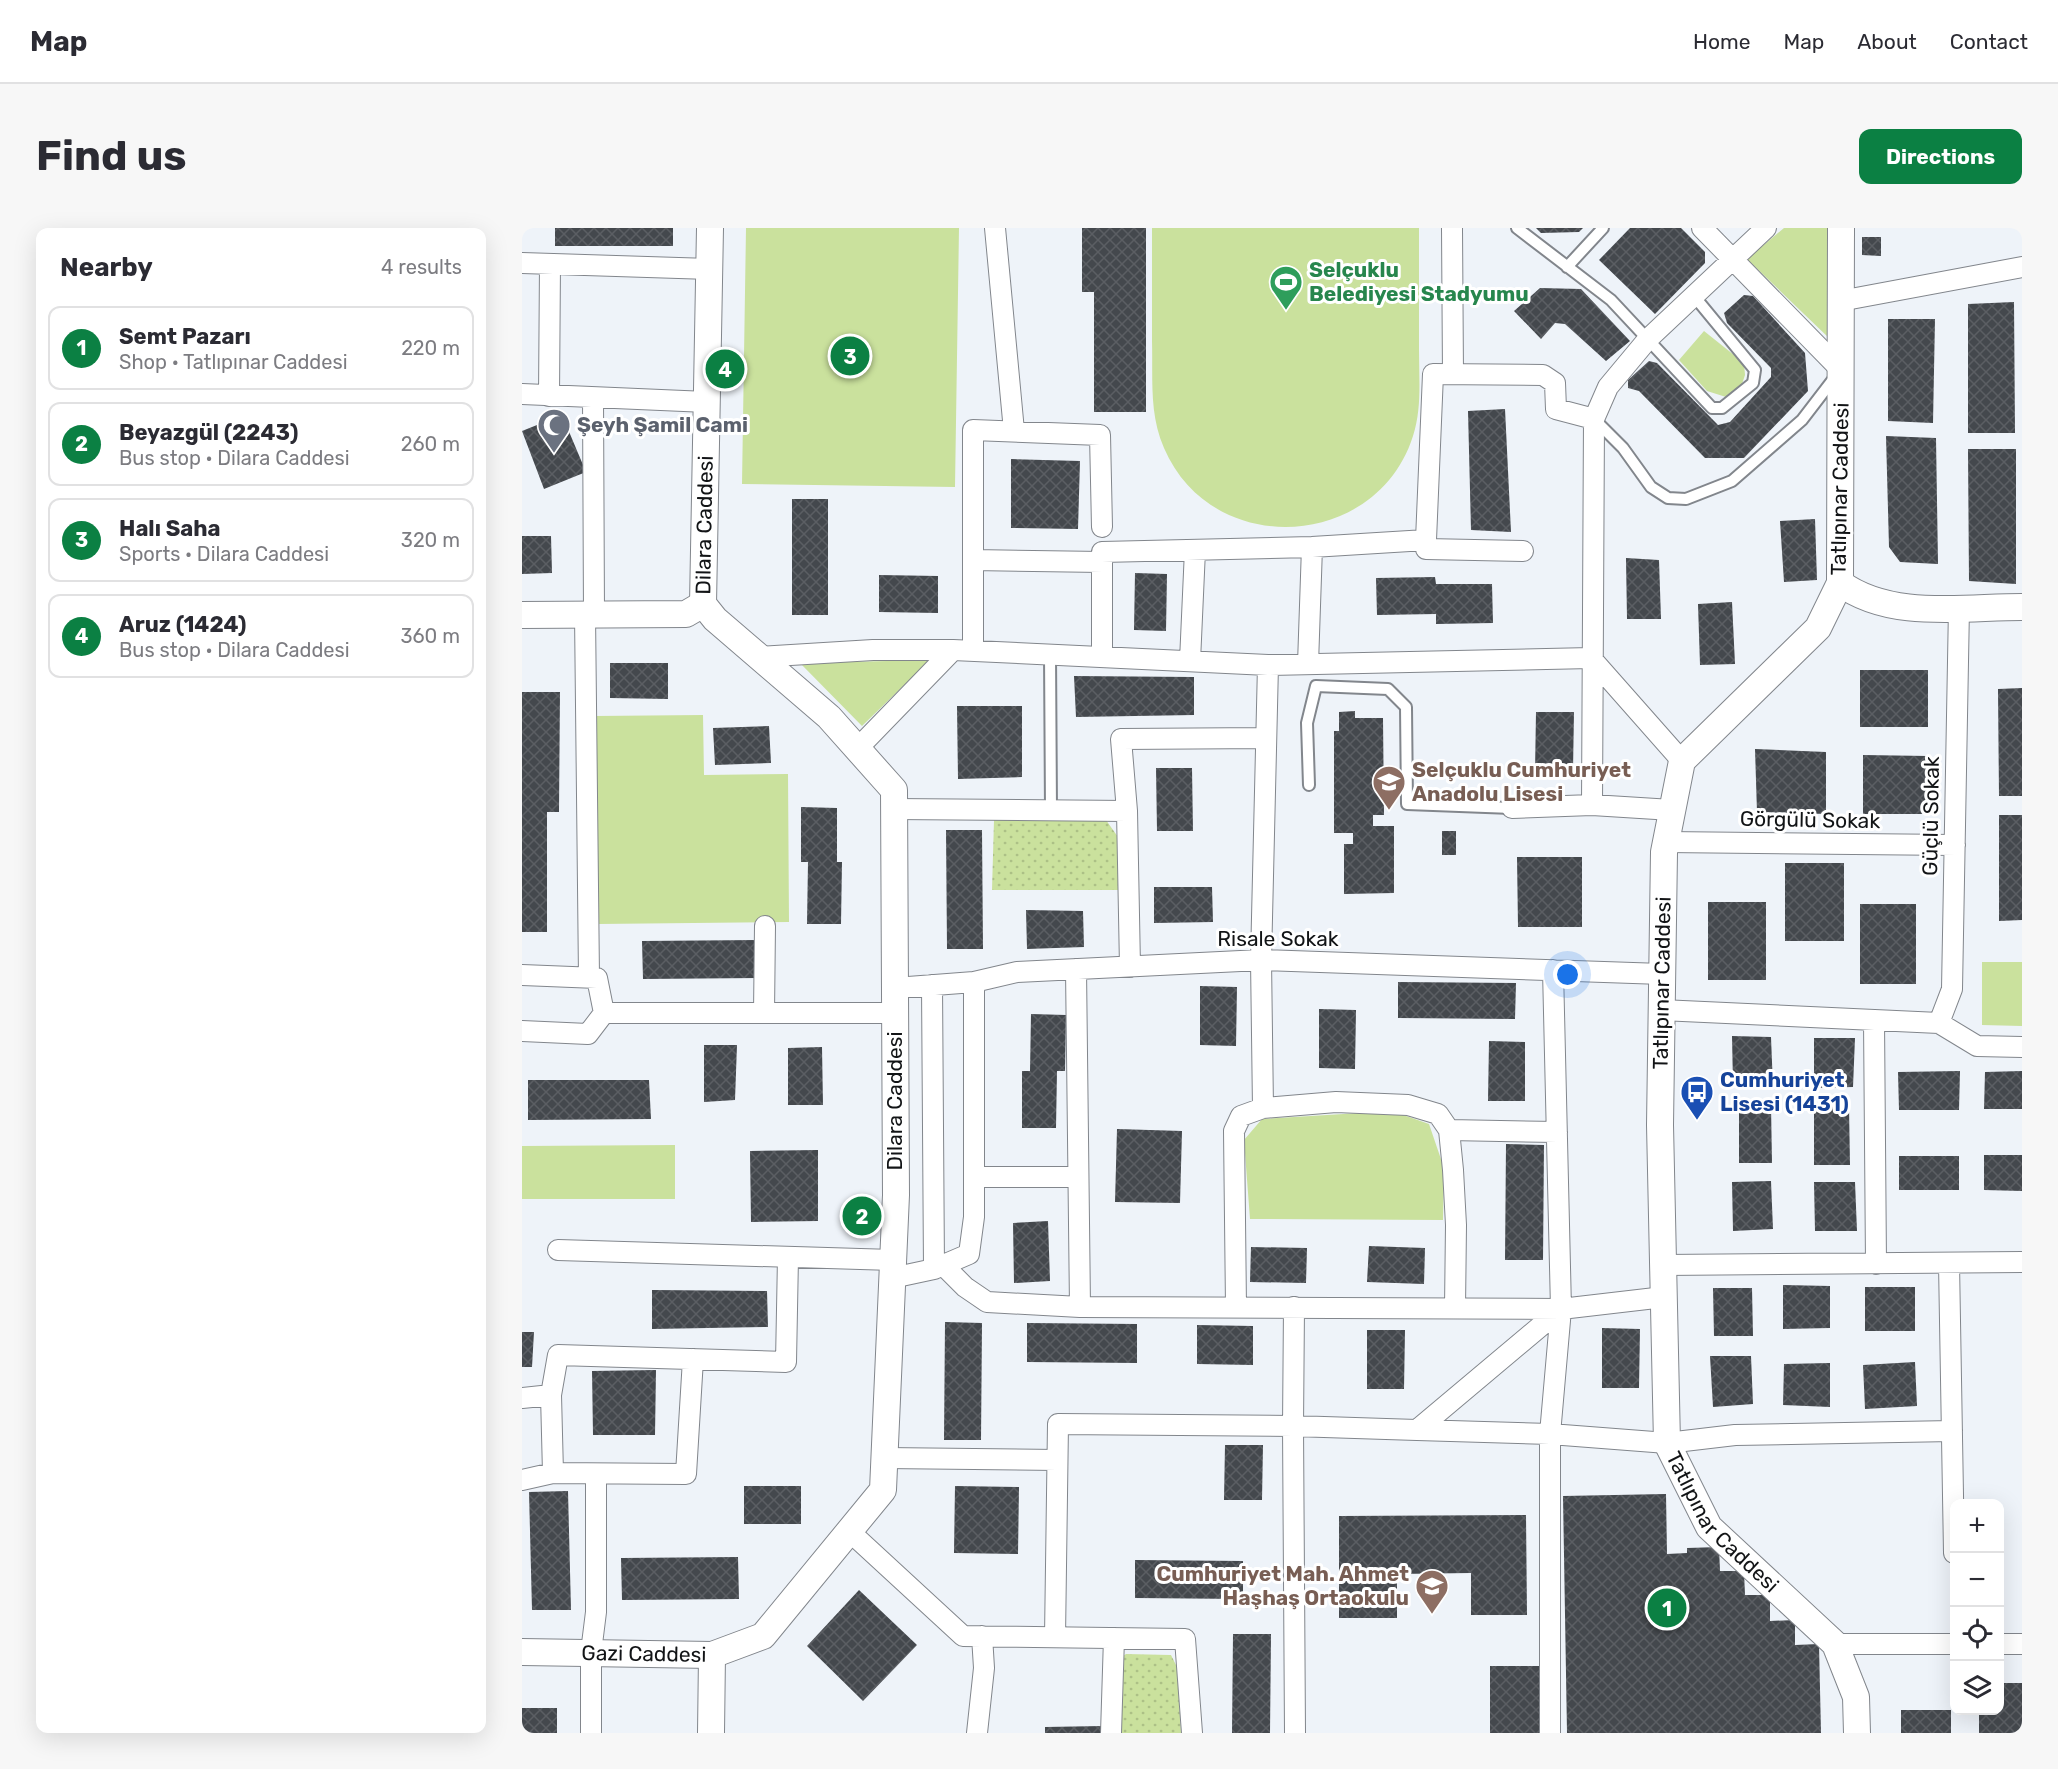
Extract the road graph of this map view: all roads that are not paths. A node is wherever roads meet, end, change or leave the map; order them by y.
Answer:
1 (710, 228) edge
2 (995, 228) edge
3 (1452, 228) edge
4 (1517, 228) edge
5 (1603, 228) edge
6 (1702, 228) edge
7 (1766, 228) edge
8 (1841, 228) edge
9 (1734, 258) junction
10 (522, 263) edge
11 (550, 264) junction
12 (1567, 267) junction
13 (2022, 267) edge
14 (710, 269) junction
15 (1694, 296) junction
16 (1840, 301) junction
17 (1648, 339) junction
18 (1841, 370) junction
19 (1453, 374) junction
20 (522, 394) edge
21 (549, 396) junction
22 (592, 398) junction
23 (707, 402) junction
24 (1594, 419) junction
25 (1014, 431) junction
26 (1102, 527) dead end
27 (1426, 540) junction
28 (1312, 547) junction
29 (1195, 550) junction
30 (1523, 551) dead end
31 (973, 560) junction
32 (1102, 562) junction
33 (1840, 583) junction
34 (703, 604) junction
35 (2022, 607) edge
36 (1959, 608) junction
37 (589, 614) junction
38 (522, 615) edge
39 (963, 650) junction
40 (1050, 654) junction
41 (759, 657) junction
42 (1102, 657) junction
43 (1591, 658) junction
44 (1190, 661) junction
45 (1268, 664) junction
46 (1308, 664) junction
47 (1266, 738) junction
48 (857, 749) junction
49 (1682, 761) junction
50 (1309, 785) dead end
51 (1592, 805) junction
52 (1512, 808) joint
53 (894, 809) junction
54 (1051, 810) junction
55 (1672, 810) junction
56 (1127, 811) junction
57 (1666, 842) junction
58 (1955, 845) junction
59 (765, 926) dead end
60 (1261, 960) junction
61 (1130, 967) junction
62 (1076, 969) junction
63 (1553, 970) junction
64 (1662, 974) junction
65 (522, 975) edge
66 (589, 977) junction
67 (974, 982) junction
68 (932, 985) junction
69 (895, 1000) junction
70 (1661, 1010) junction
71 (604, 1012) junction
72 (765, 1012) junction
73 (1874, 1020) junction
74 (1940, 1023) junction
75 (522, 1031) edge
76 (2022, 1047) edge
77 (1263, 1108) junction
78 (1449, 1130) junction
79 (1557, 1132) junction
80 (974, 1177) junction
81 (1078, 1177) junction
82 (558, 1250) dead end
83 (788, 1257) junction
84 (2022, 1262) edge
85 (1949, 1263) junction
86 (1876, 1264) junction
87 (1663, 1265) junction
88 (939, 1267) junction
89 (893, 1269) junction
90 (1664, 1298) junction
91 (1236, 1306) junction
92 (1294, 1306) junction
93 (1080, 1308) junction
94 (1455, 1308) junction
95 (1561, 1310) junction
96 (693, 1359) junction
97 (551, 1395) junction
98 (522, 1398) edge
99 (1293, 1426) junction
100 (1417, 1430) junction
101 (1952, 1431) junction
102 (1550, 1434) junction
103 (1667, 1443) junction
104 (885, 1458) junction
105 (1057, 1460) junction
106 (553, 1473) junction
107 (596, 1474) junction
108 (522, 1480) edge
109 (1953, 1499) edge
110 (849, 1531) junction
111 (763, 1636) joint
112 (982, 1636) junction
113 (1055, 1637) junction
114 (1114, 1638) junction
115 (1835, 1644) junction
116 (1950, 1644) edge
117 (2004, 1644) edge
118 (2022, 1644) edge
119 (522, 1652) edge
120 (591, 1652) junction
121 (712, 1655) junction
122 (591, 1733) edge
123 (711, 1733) edge
124 (977, 1733) edge
125 (1111, 1733) edge
126 (1192, 1733) edge
127 (1295, 1733) edge
128 (1550, 1733) edge
129 (1857, 1733) edge

1 - 14 street, Dilara Caddesi
2 - 25 street
3 - 19 street
4 - 12 lane
5 - 12 lane
6 - 9 street
7 - 9 street
8 - 16 street, Tatlıpınar Caddesi
9 - 15 street
9 - 18 street
10 - 11 street
11 - 14 street
11 - 21 street
12 - 17 lane
13 - 16 street
14 - 23 street, Dilara Caddesi
15 - 17 street
15 - 17 lane
16 - 18 street, Tatlıpınar Caddesi
17 - 24 street
18 - 24 lane
18 - 33 street, Tatlıpınar Caddesi
19 - 24 street
19 - 27 street
20 - 21 street
21 - 22 street
22 - 23 street
22 - 37 street
23 - 34 street, Dilara Caddesi
24 - 43 street
25 - 26 street
25 - 31 street
27 - 28 street
27 - 30 street
28 - 29 street
28 - 46 street
29 - 32 street
29 - 44 street
31 - 32 street
31 - 39 street
32 - 42 street
33 - 36 street
33 - 49 street, Tatlıpınar Caddesi
34 - 37 street, Dilara Caddesi
34 - 41 street, Dilara Caddesi
35 - 36 street
36 - 58 street, Güçlü Sokak
37 - 38 street, Dilara Caddesi
37 - 66 street
39 - 40 street
39 - 41 street
39 - 48 street
40 - 42 street
40 - 54 lane
41 - 48 street, Dilara Caddesi
42 - 44 street
43 - 46 street
43 - 49 street
43 - 51 street
44 - 45 street
45 - 46 street
45 - 47 street
47 - 56 street
47 - 60 street
48 - 53 street, Dilara Caddesi
49 - 55 street, Tatlıpınar Caddesi
50 - 52 lane
51 - 52 street
51 - 55 street
53 - 54 street
53 - 69 street, Dilara Caddesi
54 - 56 street
55 - 57 street, Tatlıpınar Caddesi
56 - 61 street
57 - 58 street, Görgülü Sokak
57 - 64 street, Tatlıpınar Caddesi
58 - 74 street, Güçlü Sokak
59 - 72 street
60 - 61 street, Risale Sokak
60 - 63 street, Risale Sokak
60 - 77 street
61 - 62 street, Risale Sokak
62 - 67 street, Risale Sokak
62 - 81 street
63 - 64 street, Risale Sokak
63 - 79 street
64 - 70 street, Tatlıpınar Caddesi
65 - 66 street
66 - 71 street
67 - 68 street, Risale Sokak
67 - 80 street
68 - 69 street, Risale Sokak
68 - 88 street
69 - 72 street, Risale Sokak
69 - 89 street, Dilara Caddesi
70 - 73 street
70 - 87 street, Tatlıpınar Caddesi
71 - 72 street, Risale Sokak
71 - 75 street
73 - 74 street
73 - 86 street
74 - 76 street
77 - 78 street
77 - 91 street
78 - 79 street
78 - 94 street
79 - 95 street
80 - 81 street
80 - 88 street
81 - 93 street
82 - 83 street
83 - 89 street
83 - 96 street
84 - 85 street
85 - 86 street
85 - 101 street
86 - 87 street
87 - 90 street, Tatlıpınar Caddesi
88 - 89 street
88 - 93 street
89 - 104 street, Dilara Caddesi
90 - 95 street
90 - 103 street, Tatlıpınar Caddesi
91 - 92 street
91 - 93 street
92 - 94 street
92 - 99 street
94 - 95 street
95 - 100 street
95 - 102 street
96 - 97 street
96 - 107 street
97 - 98 street
97 - 106 street
99 - 100 street
99 - 105 street
99 - 127 street
100 - 102 street
101 - 103 street
101 - 109 street
102 - 103 street
102 - 128 street
103 - 115 street, Tatlıpınar Caddesi
104 - 105 street
104 - 110 street, Dilara Caddesi
105 - 113 street
106 - 107 street
106 - 108 street
107 - 120 street
110 - 111 street, Dilara Caddesi
110 - 112 street
111 - 121 street, Gazi Caddesi
112 - 113 street
112 - 124 street
113 - 114 street
114 - 125 street
114 - 126 street
115 - 116 street
115 - 129 street, Tatlıpınar Caddesi
117 - 118 street
119 - 120 street, Gazi Caddesi
120 - 121 street, Gazi Caddesi
120 - 122 street
121 - 123 street

